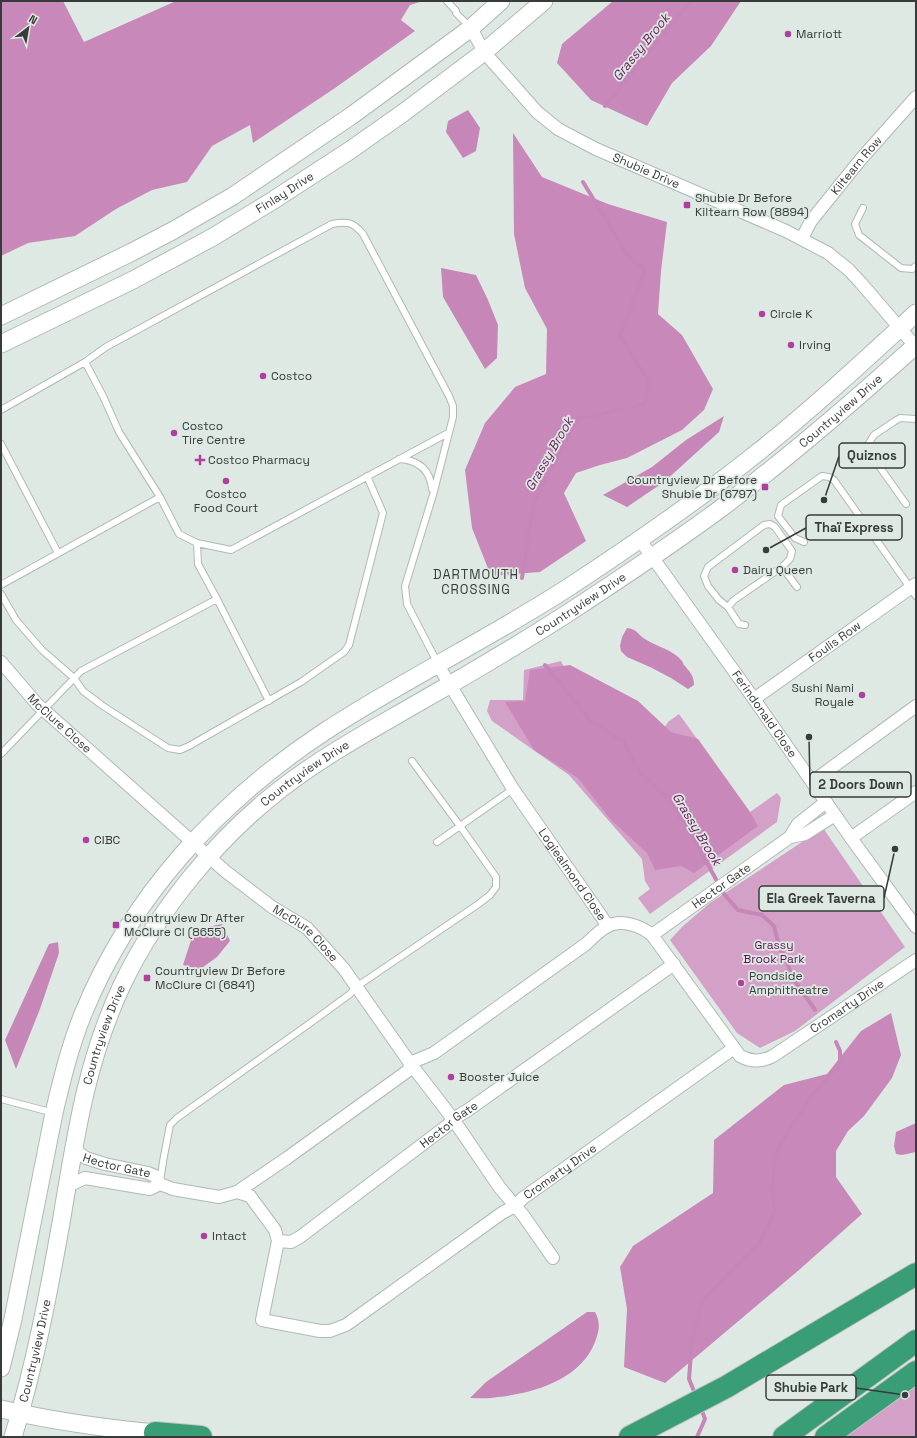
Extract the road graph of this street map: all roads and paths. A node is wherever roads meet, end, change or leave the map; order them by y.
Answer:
1 (447, 1) edge
2 (501, 1) edge
3 (544, 1) edge
4 (471, 28) junction
5 (484, 52) junction
6 (916, 97) edge
7 (863, 208) dead end
8 (802, 238) junction
9 (916, 266) edge
10 (916, 313) edge
11 (1, 316) edge
12 (900, 328) junction
13 (1, 344) edge
14 (916, 346) edge
15 (85, 362) junction
16 (1, 410) edge
17 (916, 419) edge
18 (448, 433) junction
19 (1, 444) edge
20 (397, 459) junction
21 (367, 476) junction
22 (433, 495) junction
23 (160, 497) junction
24 (906, 504) dead end
25 (640, 540) junction
26 (196, 542) junction
27 (804, 542) dead end
28 (58, 553) junction
29 (652, 558) junction
30 (782, 567) junction
31 (1, 585) edge
32 (797, 588) dead end
33 (914, 589) edge
34 (1, 594) edge
35 (217, 599) junction
36 (728, 607) junction
37 (745, 625) dead end
38 (1, 662) edge
39 (438, 665) junction
40 (74, 678) junction
41 (450, 684) junction
42 (754, 699) junction
43 (269, 701) junction
44 (916, 706) edge
45 (44, 710) junction
46 (1, 754) edge
47 (412, 761) dead end
48 (812, 782) junction
49 (512, 789) junction
50 (916, 792) edge
51 (826, 802) junction
52 (834, 815) junction
53 (460, 826) junction
54 (790, 837) junction
55 (851, 838) junction
56 (192, 842) junction
57 (437, 842) dead end
58 (208, 856) junction
59 (608, 926) junction
60 (916, 927) edge
61 (652, 935) junction
62 (916, 960) edge
63 (674, 964) junction
64 (356, 988) junction
65 (734, 1048) junction
66 (410, 1063) junction
67 (1, 1099) edge
68 (54, 1113) junction
69 (453, 1118) junction
70 (72, 1148) junction
71 (160, 1184) junction
72 (66, 1187) junction
73 (237, 1192) junction
74 (515, 1206) junction
75 (278, 1240) junction
76 (553, 1258) dead end
77 (916, 1274) edge
78 (916, 1341) edge
79 (1, 1368) edge
80 (916, 1372) edge
81 (916, 1387) edge
82 (1, 1409) edge
83 (20, 1414) junction
84 (671, 1425) edge
85 (155, 1433) joint
86 (13, 1437) edge
87 (201, 1437) edge
88 (630, 1437) edge
89 (784, 1437) edge
90 (826, 1437) edge
91 (845, 1437) edge

1 - 4 lane
2 - 4 street, Finlay Drive
3 - 5 street, Finlay Drive
4 - 5 street, Shubie Drive
4 - 11 street, Finlay Drive
5 - 8 street, Shubie Drive
5 - 13 street, Finlay Drive
6 - 8 street, Kiltearn Row
7 - 9 lane
8 - 12 street, Shubie Drive
10 - 12 street, Countryview Drive
12 - 14 street, Shubie Drive
12 - 25 street, Countryview Drive
14 - 29 street, Countryview Drive
15 - 16 lane
15 - 18 lane
15 - 23 lane
17 - 24 lane
18 - 20 lane
18 - 22 lane
19 - 28 lane
20 - 21 lane
20 - 22 lane
21 - 26 lane
21 - 43 lane
22 - 39 lane
23 - 26 lane
23 - 28 lane
25 - 29 street, Ferindonald Close
25 - 39 street, Countryview Drive
26 - 35 lane
27 - 33 lane
28 - 31 lane
29 - 41 street, Countryview Drive
29 - 42 street, Ferindonald Close
30 - 32 lane
30 - 36 lane
30 - 36 lane
33 - 42 street, Foulis Row
34 - 40 lane
35 - 40 lane
35 - 43 lane
36 - 37 lane
38 - 45 street, McClure Close
39 - 41 street, Logiealmond Close
39 - 56 street, Countryview Drive
40 - 43 lane
40 - 45 lane
41 - 49 street, Logiealmond Close
41 - 58 street, Countryview Drive
42 - 48 street, Ferindonald Close
44 - 48 street
45 - 46 lane
45 - 56 street, McClure Close
47 - 53 lane
48 - 51 street, Ferindonald Close
49 - 53 lane
49 - 59 street, Logiealmond Close
50 - 55 street
51 - 52 street, Ferindonald Close
51 - 54 street, Hector Gate
52 - 54 street, Hector Gate
52 - 55 street, Ferindonald Close
53 - 57 lane
53 - 64 lane
54 - 61 street, Hector Gate
55 - 60 street, Ferindonald Close
56 - 58 street, McClure Close
56 - 68 street, Countryview Drive
58 - 64 street, McClure Close
58 - 70 street, Countryview Drive
59 - 61 street, Logiealmond Close
59 - 66 street, Hector Gate
61 - 63 street, Logiealmond Close
62 - 65 street, Cromarty Drive
63 - 65 street, Logiealmond Close
63 - 69 street, Hector Gate
64 - 66 street, McClure Close
64 - 71 lane
65 - 74 street, Cromarty Drive
66 - 69 street, McClure Close
66 - 73 street, Hector Gate
67 - 68 lane
68 - 79 street, Countryview Drive
69 - 74 street, McClure Close
69 - 75 street, Hector Gate
70 - 71 street, Hector Gate
70 - 72 street, Countryview Drive
71 - 72 street, Hector Gate
71 - 73 street, Hector Gate
72 - 83 street, Countryview Drive
73 - 75 street
74 - 75 street, Cromarty Drive
74 - 76 street, McClure Close
77 - 84 highway
78 - 89 highway
80 - 90 highway
81 - 91 highway
82 - 83 street
83 - 85 street
83 - 86 street, Countryview Drive
84 - 88 highway
85 - 87 highway

